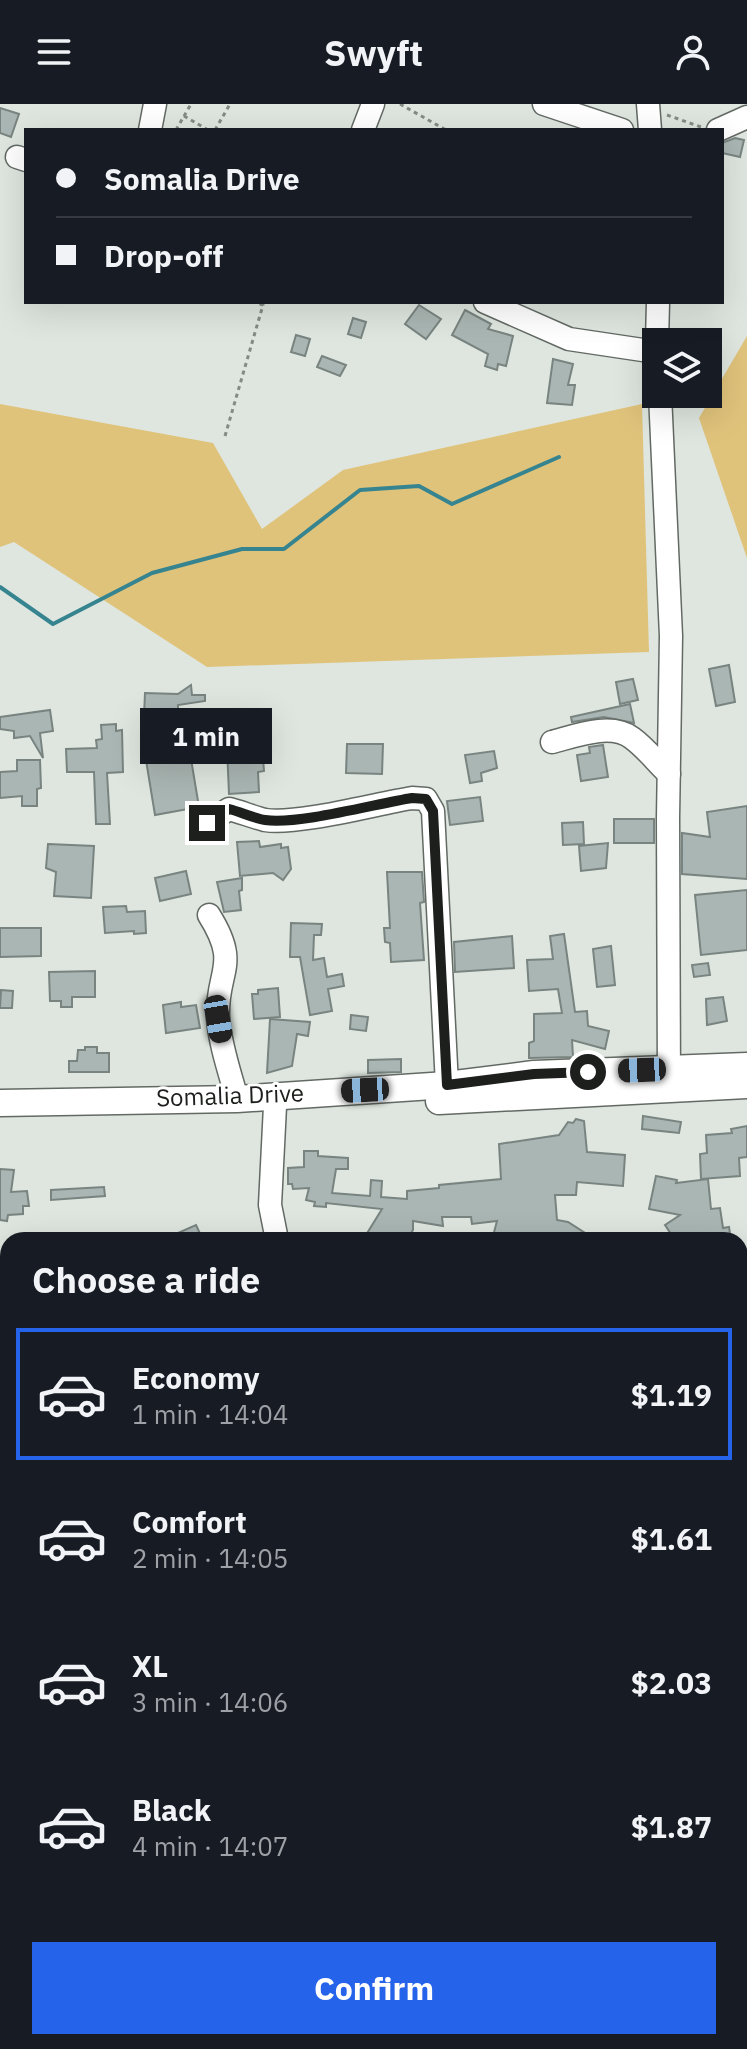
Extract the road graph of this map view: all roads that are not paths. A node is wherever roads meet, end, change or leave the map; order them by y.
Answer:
1 (155, 104) edge
2 (373, 104) edge
3 (544, 104) edge
4 (747, 117) edge
5 (150, 128) edge
6 (364, 128) edge
7 (616, 128) edge
8 (722, 128) edge
9 (490, 304) edge
10 (658, 304) edge
11 (657, 328) edge
12 (642, 350) edge
13 (661, 408) edge
14 (552, 742) dead end
15 (669, 774) junction
16 (207, 823) dead end
17 (209, 915) dead end
18 (747, 1066) edge
19 (669, 1079) junction
20 (447, 1085) junction
21 (747, 1085) edge
22 (237, 1099) junction
23 (0, 1103) edge
24 (275, 1106) junction
25 (0, 1118) edge
26 (275, 1232) edge

1 - 5 street
2 - 6 street
3 - 7 street
4 - 8 street
9 - 12 street
10 - 11 street
13 - 15 street
14 - 15 street
15 - 19 street
16 - 20 street
17 - 22 street
18 - 19 main road, Somalia Drive
19 - 20 main road, Somalia Drive
19 - 21 main road, Somalia Drive
19 - 24 main road, Somalia Drive
20 - 22 main road, Somalia Drive
22 - 23 main road, Somalia Drive
24 - 25 main road, Somalia Drive
24 - 26 street

